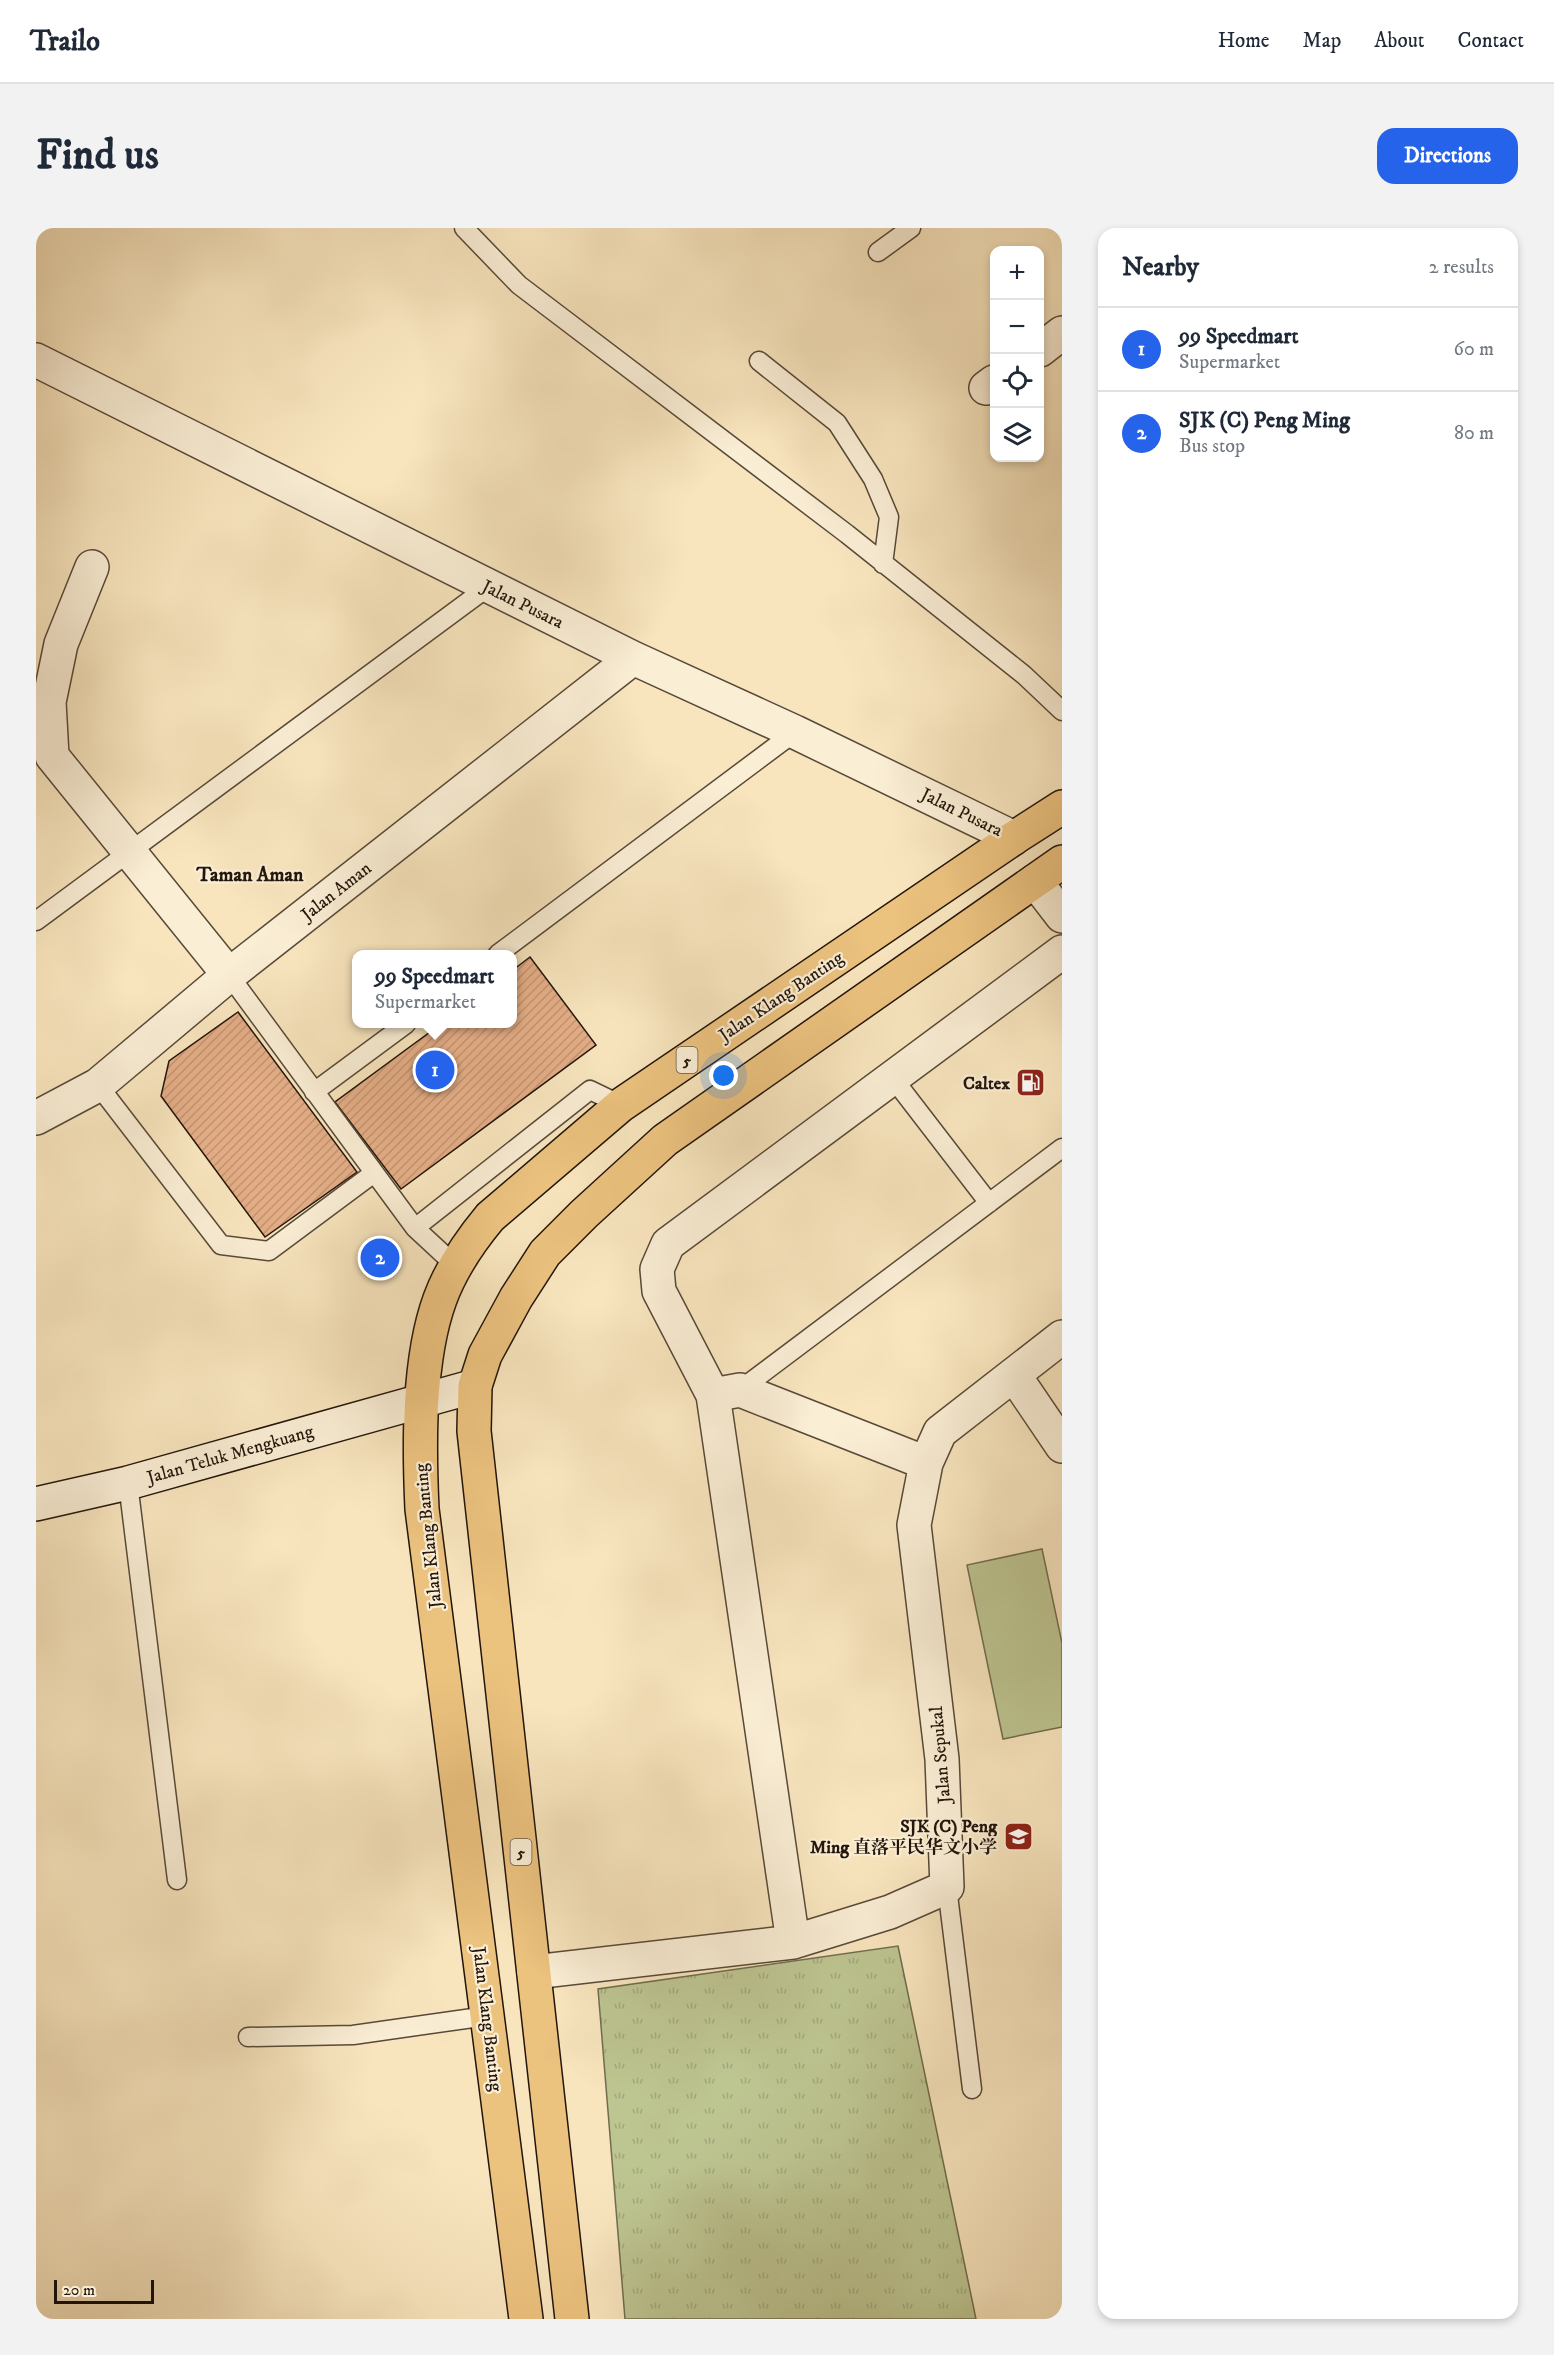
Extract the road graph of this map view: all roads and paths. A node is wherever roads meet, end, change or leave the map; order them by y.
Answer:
1 (464, 228) edge
2 (911, 228) edge
3 (878, 252) dead end
4 (1062, 333) edge
5 (1044, 347) edge
6 (36, 360) edge
7 (759, 361) dead end
8 (883, 564) junction
9 (92, 567) dead end
10 (488, 587) junction
11 (633, 658) junction
12 (1062, 711) edge
13 (795, 732) junction
14 (1062, 807) edge
15 (1014, 838) junction
16 (129, 852) junction
17 (1062, 862) edge
18 (1035, 881) junction
19 (1062, 916) edge
20 (36, 921) edge
21 (503, 950) edge
22 (1062, 952) edge
23 (229, 975) junction
24 (399, 1028) edge
25 (892, 1077) junction
26 (98, 1085) junction
27 (314, 1092) junction
28 (621, 1105) junction
29 (36, 1118) edge
30 (1062, 1148) edge
31 (375, 1173) junction
32 (989, 1203) junction
33 (415, 1228) junction
34 (456, 1266) junction
35 (1062, 1337) edge
36 (1014, 1375) junction
37 (475, 1386) junction
38 (726, 1392) junction
39 (422, 1400) junction
40 (1062, 1446) edge
41 (926, 1463) junction
42 (128, 1483) junction
43 (36, 1504) edge
44 (177, 1880) dead end
45 (947, 1887) junction
46 (793, 1942) junction
47 (534, 1972) junction
48 (488, 2016) junction
49 (248, 2037) dead end
50 (972, 2089) dead end
51 (526, 2319) edge
52 (572, 2319) edge

1 - 8 lane
2 - 3 lane
4 - 5 street
6 - 10 street, Jalan Pusara
7 - 8 lane
8 - 12 lane
9 - 16 street
10 - 11 street, Jalan Pusara
10 - 16 lane
11 - 13 street, Jalan Pusara
11 - 23 street, Jalan Aman
13 - 15 street, Jalan Pusara
13 - 21 lane
14 - 15 highway, Jalan Klang Banting / 5
15 - 28 highway, Jalan Klang Banting / 5
16 - 20 lane
16 - 23 street
17 - 18 highway, 5
18 - 19 street
18 - 37 highway, 5
22 - 25 street
23 - 26 street, Jalan Aman
23 - 27 lane
24 - 27 lane
25 - 32 lane
25 - 38 street
26 - 29 street, Jalan Aman
26 - 31 lane
27 - 31 lane
28 - 33 lane
28 - 34 highway, Jalan Klang Banting / 5
30 - 32 lane
31 - 33 lane
32 - 38 lane
33 - 34 lane
34 - 39 highway, Jalan Klang Banting / 5
35 - 36 street, Jalan Sepukal
36 - 40 street
36 - 41 street, Jalan Sepukal
37 - 39 street, Jalan Teluk Mengkuang
37 - 47 highway, 5
38 - 41 street
38 - 46 street
39 - 42 street, Jalan Teluk Mengkuang
39 - 48 highway, Jalan Klang Banting / 5
41 - 45 street, Jalan Sepukal
42 - 43 street, Jalan Teluk Mengkuang
42 - 44 lane
45 - 46 street
45 - 50 lane
46 - 47 street
47 - 52 highway, 5
48 - 49 lane
48 - 51 highway, Jalan Klang Banting / 5

